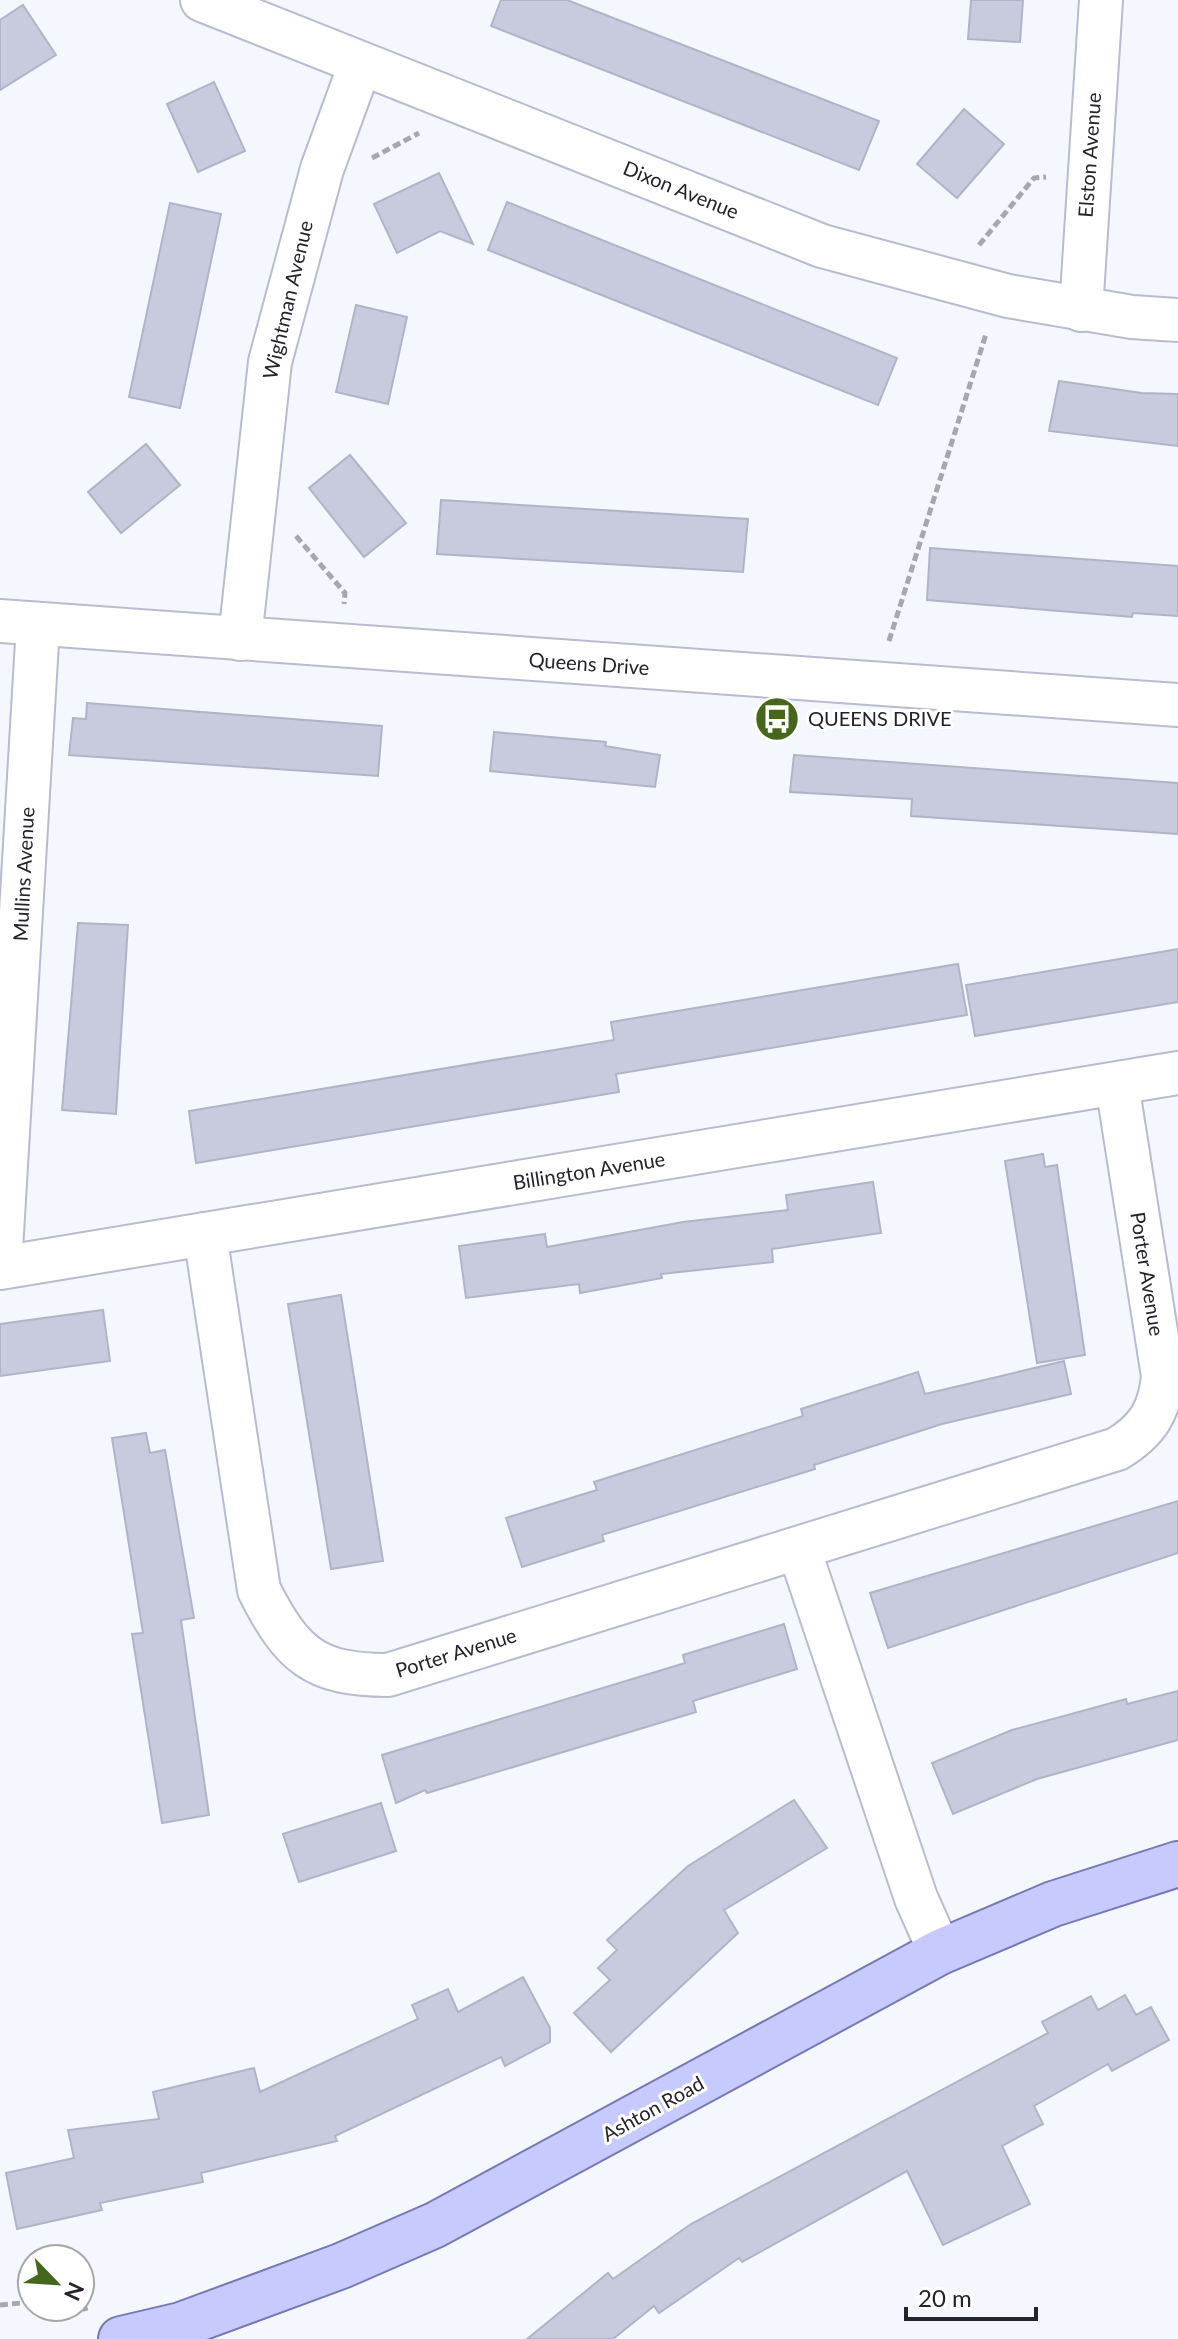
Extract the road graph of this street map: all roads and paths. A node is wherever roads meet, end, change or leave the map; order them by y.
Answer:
1 (202, 0) edge
2 (1101, 0) edge
3 (360, 65) junction
4 (425, 122) dead end
5 (363, 163) dead end
6 (1046, 177) dead end
7 (978, 248) dead end
8 (1081, 310) junction
9 (1178, 320) edge
10 (990, 322) dead end
11 (290, 529) dead end
12 (343, 608) dead end
13 (19, 623) edge
14 (240, 639) junction
15 (884, 655) dead end
16 (1178, 705) edge
17 (1178, 1073) edge
18 (1117, 1084) junction
19 (205, 1234) junction
20 (0, 1268) edge
21 (799, 1549) junction
22 (1178, 1864) edge
23 (940, 1952) junction
24 (184, 2332) edge
25 (121, 2339) edge

1 - 3 street, Dixon Avenue
2 - 8 street, Elston Avenue
3 - 8 street, Dixon Avenue
3 - 14 street, Wightman Avenue
4 - 5 path
6 - 7 path
8 - 9 street, Dixon Avenue
10 - 15 path
11 - 12 path
13 - 14 street, Queens Drive
13 - 20 street, Mullins Avenue
14 - 16 street, Queens Drive
17 - 18 street, Billington Avenue
18 - 19 street, Billington Avenue
18 - 21 street, Porter Avenue
19 - 20 street, Billington Avenue
19 - 21 street, Porter Avenue
21 - 23 street
22 - 23 main road, Ashton Road
23 - 24 main road, Ashton Road
24 - 25 main road, Ashton Road

